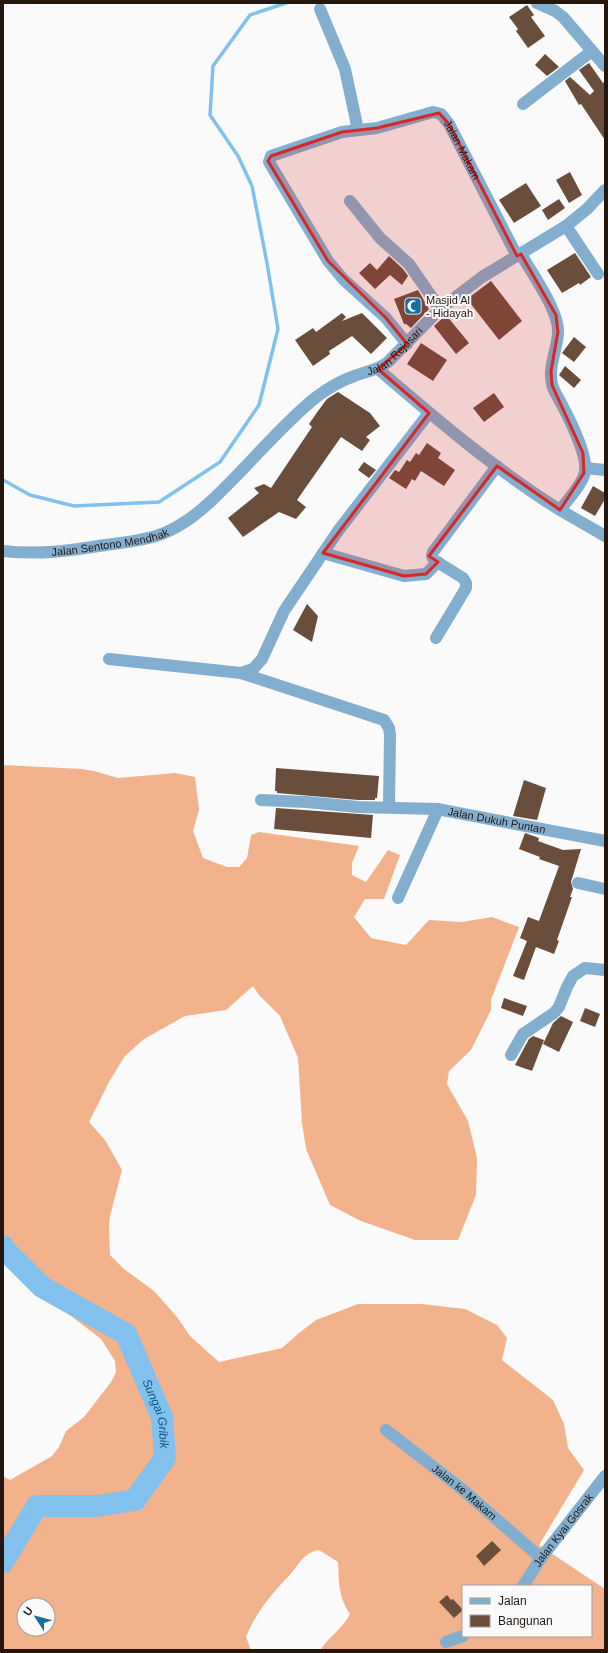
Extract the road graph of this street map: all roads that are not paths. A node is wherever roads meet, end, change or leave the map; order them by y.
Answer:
1 (537, 3) edge
2 (320, 9) dead end
3 (592, 51) junction
4 (605, 66) edge
5 (523, 104) dead end
6 (358, 130) junction
7 (605, 190) edge
8 (350, 201) dead end
9 (566, 226) junction
10 (519, 255) junction
11 (598, 274) dead end
12 (440, 309) junction
13 (407, 344) junction
14 (378, 370) junction
15 (429, 412) junction
16 (497, 466) junction
17 (585, 468) junction
18 (605, 470) edge
19 (209, 503) joint
20 (560, 510) junction
21 (605, 536) edge
22 (3, 551) edge
23 (323, 553) junction
24 (438, 562) junction
25 (436, 638) dead end
26 (109, 659) dead end
27 (241, 673) junction
28 (262, 800) dead end
29 (389, 807) junction
30 (437, 809) junction
31 (605, 841) edge
32 (578, 883) dead end
33 (605, 889) edge
34 (398, 898) dead end
35 (605, 970) edge
36 (510, 1055) dead end
37 (386, 1430) dead end
38 (605, 1476) edge
39 (540, 1558) junction
40 (524, 1585) edge
41 (462, 1636) edge
42 (446, 1642) dead end

1 - 3 street
2 - 6 street
3 - 4 street
3 - 5 street
6 - 10 street, Jalan Makam
6 - 13 street, Jalan Makam
7 - 9 street, Jalan Rejosari
8 - 12 street
9 - 10 street, Jalan Rejosari
9 - 11 street
10 - 12 street, Jalan Rejosari
10 - 17 street, Jalan Makam
12 - 13 street, Jalan Rejosari
13 - 14 street, Jalan Rejosari
14 - 15 street
14 - 19 street, Jalan Rejosari
15 - 16 street
15 - 23 street
16 - 20 street
16 - 24 street
17 - 18 street
17 - 20 street
19 - 22 street, Jalan Sentono Mendhak
20 - 21 street
23 - 24 street
23 - 27 street
24 - 25 street
26 - 27 street
27 - 29 street
28 - 29 street
29 - 30 street
30 - 31 street, Jalan Dukuh Puntan
30 - 34 street, Jalan Dukuh Puntan
32 - 33 street
35 - 36 street
37 - 39 street, Jalan ke Makam
38 - 39 street, Jalan Kyai Gosrak
39 - 40 street, Jalan Kyai Gosrak
41 - 42 street

